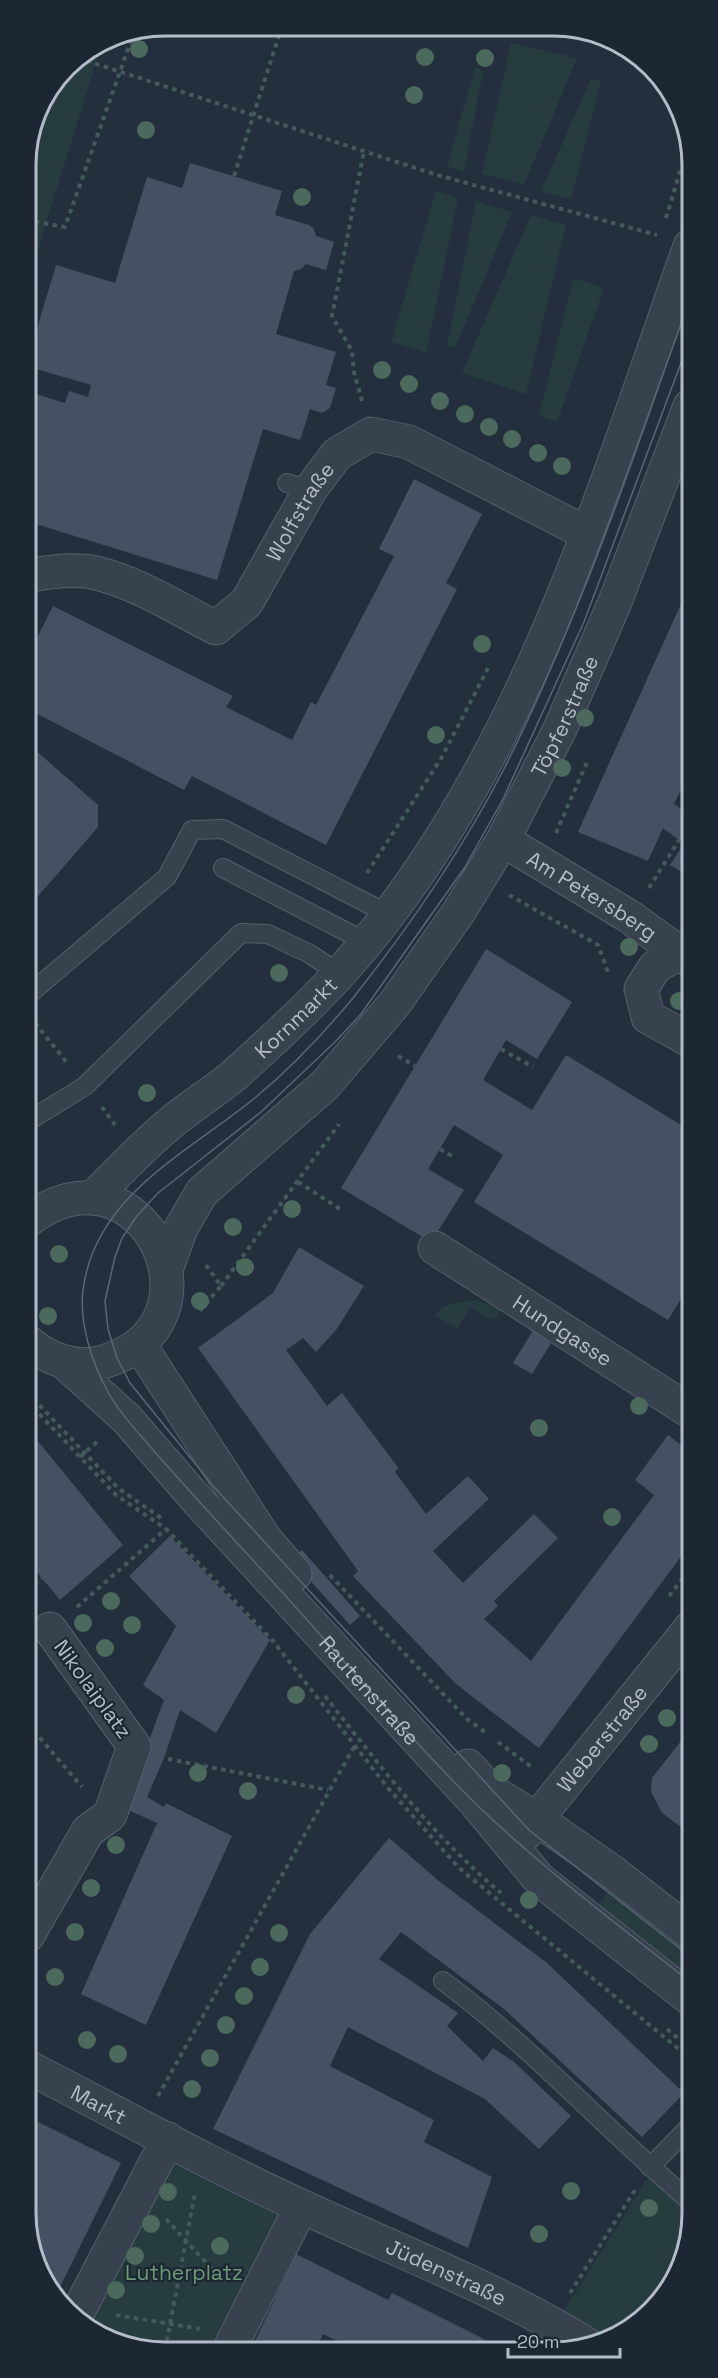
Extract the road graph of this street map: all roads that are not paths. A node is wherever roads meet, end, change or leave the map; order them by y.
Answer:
1 (675, 241) edge
2 (682, 427) edge
3 (586, 533) junction
4 (36, 574) edge
5 (503, 840) junction
6 (223, 868) dead end
7 (387, 914) junction
8 (366, 942) junction
9 (682, 955) edge
10 (682, 958) edge
11 (339, 973) junction
12 (36, 988) edge
13 (682, 1036) edge
14 (36, 1116) edge
15 (93, 1198) junction
16 (36, 1215) edge
17 (435, 1248) dead end
18 (167, 1267) junction
19 (139, 1344) junction
20 (36, 1347) edge
21 (64, 1362) junction
22 (682, 1406) edge
23 (50, 1629) road end
24 (682, 1639) edge
25 (538, 1820) junction
26 (512, 1848) junction
27 (36, 1921) edge
28 (682, 1926) edge
29 (443, 1981) dead end
30 (682, 1992) edge
31 (36, 2071) edge
32 (156, 2132) junction
33 (682, 2134) edge
34 (650, 2167) junction
35 (682, 2194) edge
36 (301, 2207) junction
37 (80, 2309) edge
38 (239, 2331) edge
39 (579, 2340) edge

1 - 3 street
2 - 5 street, Töpferstraße
3 - 4 street, Wolfstraße
3 - 7 street, Kornmarkt
5 - 9 street, Am Petersberg
5 - 18 street, Töpferstraße
6 - 8 lane
7 - 8 street, Kornmarkt
7 - 12 lane
8 - 11 street, Kornmarkt
10 - 13 street, Am Petersberg
11 - 14 lane
11 - 15 street, Kornmarkt
15 - 16 street
15 - 18 street
17 - 22 street, Hundgasse
18 - 19 street
19 - 21 street
19 - 25 street, Rautenstraße
20 - 21 street
21 - 26 street, Rautenstraße
23 - 27 street, Nikolaiplatz
24 - 25 street, Weberstraße
25 - 26 street, Weberstraße
25 - 28 street, Rautenstraße
26 - 30 street, Rautenstraße
29 - 34 lane
31 - 32 street, Markt
32 - 36 street
32 - 37 street
33 - 34 lane
34 - 35 lane
36 - 38 street
36 - 39 street, Jüdenstraße

